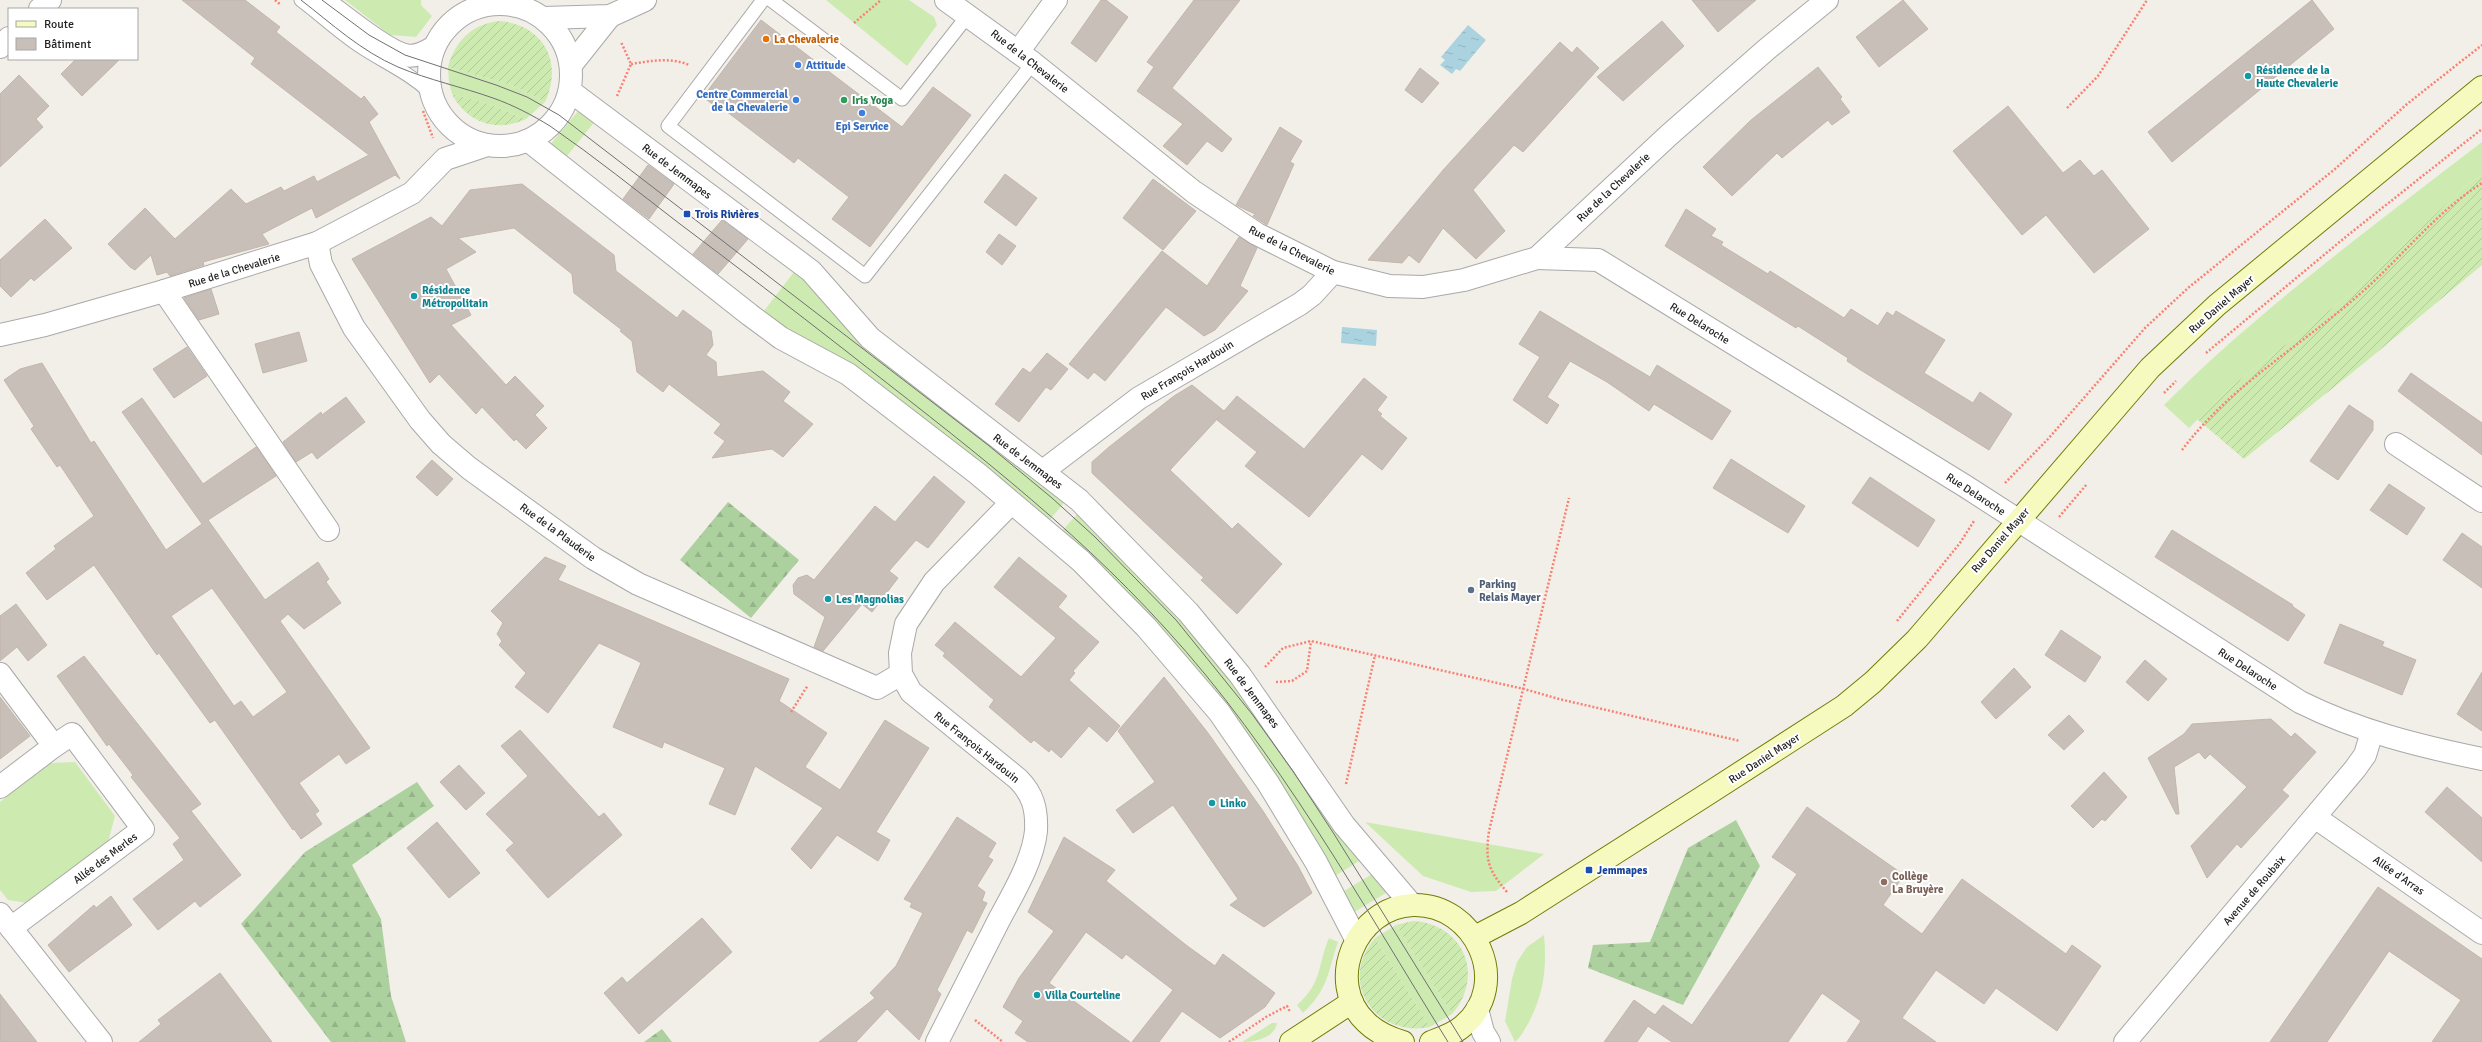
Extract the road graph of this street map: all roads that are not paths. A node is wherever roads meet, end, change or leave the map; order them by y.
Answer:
1 (50, 0) edge
2 (301, 0) edge
3 (322, 0) edge
4 (645, 0) edge
5 (763, 0) edge
6 (771, 0) edge
7 (946, 0) edge
8 (1056, 0) edge
9 (1827, 0) edge
10 (512, 2) edge
11 (475, 4) edge
12 (41, 8) edge
13 (969, 14) junction
14 (610, 16) junction
15 (544, 18) junction
16 (8, 39) edge
17 (0, 47) edge
18 (434, 48) junction
19 (1026, 57) junction
20 (571, 65) junction
21 (2482, 87) edge
22 (570, 91) junction
23 (426, 99) junction
24 (446, 122) junction
25 (529, 140) junction
26 (487, 145) junction
27 (445, 159) junction
28 (317, 243) junction
29 (1537, 258) junction
30 (1333, 272) junction
31 (164, 291) junction
32 (0, 335) edge
33 (2396, 444) dead end
34 (1043, 471) junction
35 (2482, 501) edge
36 (1011, 503) junction
37 (2018, 520) junction
38 (328, 530) dead end
39 (0, 674) edge
40 (901, 674) junction
41 (2372, 732) junction
42 (54, 746) junction
43 (2482, 759) edge
44 (0, 787) edge
45 (2316, 818) junction
46 (1412, 905) junction
47 (6, 921) edge
48 (2482, 933) edge
49 (1475, 938) junction
50 (1356, 939) junction
51 (1352, 1002) junction
52 (1477, 1009) junction
53 (101, 1042) edge
54 (937, 1042) edge
55 (1291, 1042) edge
56 (1403, 1042) edge
57 (1431, 1042) edge
58 (1489, 1042) edge
59 (2125, 1042) edge

1 - 12 street
2 - 23 lane
3 - 18 street
4 - 14 street
5 - 19 lane
6 - 13 lane
7 - 13 street, Rue de la Chevalerie
8 - 19 street
9 - 29 street, Rue de la Chevalerie
10 - 11 street
10 - 15 street
11 - 18 street
13 - 19 street, Rue de la Chevalerie
14 - 15 street
14 - 20 street
15 - 20 street
16 - 17 street
18 - 23 street
19 - 30 street, Rue de la Chevalerie
20 - 22 street
21 - 37 main road, Rue Daniel Mayer
22 - 25 street
22 - 34 street, Rue de Jemmapes
23 - 24 street
24 - 26 street
24 - 27 street
25 - 26 street
25 - 36 street
26 - 27 street, Rue de la Chevalerie
27 - 28 street, Rue de la Chevalerie
28 - 31 street, Rue de la Chevalerie
28 - 40 street, Rue de la Plauderie
29 - 30 street, Rue de la Chevalerie
29 - 37 street, Rue Delaroche
30 - 34 street, Rue François Hardouin
31 - 32 street, Rue de la Chevalerie
31 - 38 street
33 - 35 street
34 - 46 street, Rue de Jemmapes
36 - 40 street, Rue François Hardouin
36 - 50 street
37 - 41 street, Rue Delaroche
37 - 49 main road, Rue Daniel Mayer
39 - 42 street
40 - 54 street, Rue François Hardouin
41 - 43 street, Rue Delaroche
41 - 45 street, Avenue de Roubaix
42 - 44 street, Allée des Merles
42 - 47 street, Allée des Merles
45 - 48 street, Allée d'Arras
45 - 59 street, Avenue de Roubaix
46 - 49 main road
46 - 50 main road
47 - 53 street, Allée des Merles
49 - 52 main road
50 - 51 main road
51 - 55 main road
51 - 56 main road
52 - 57 main road
52 - 58 street

